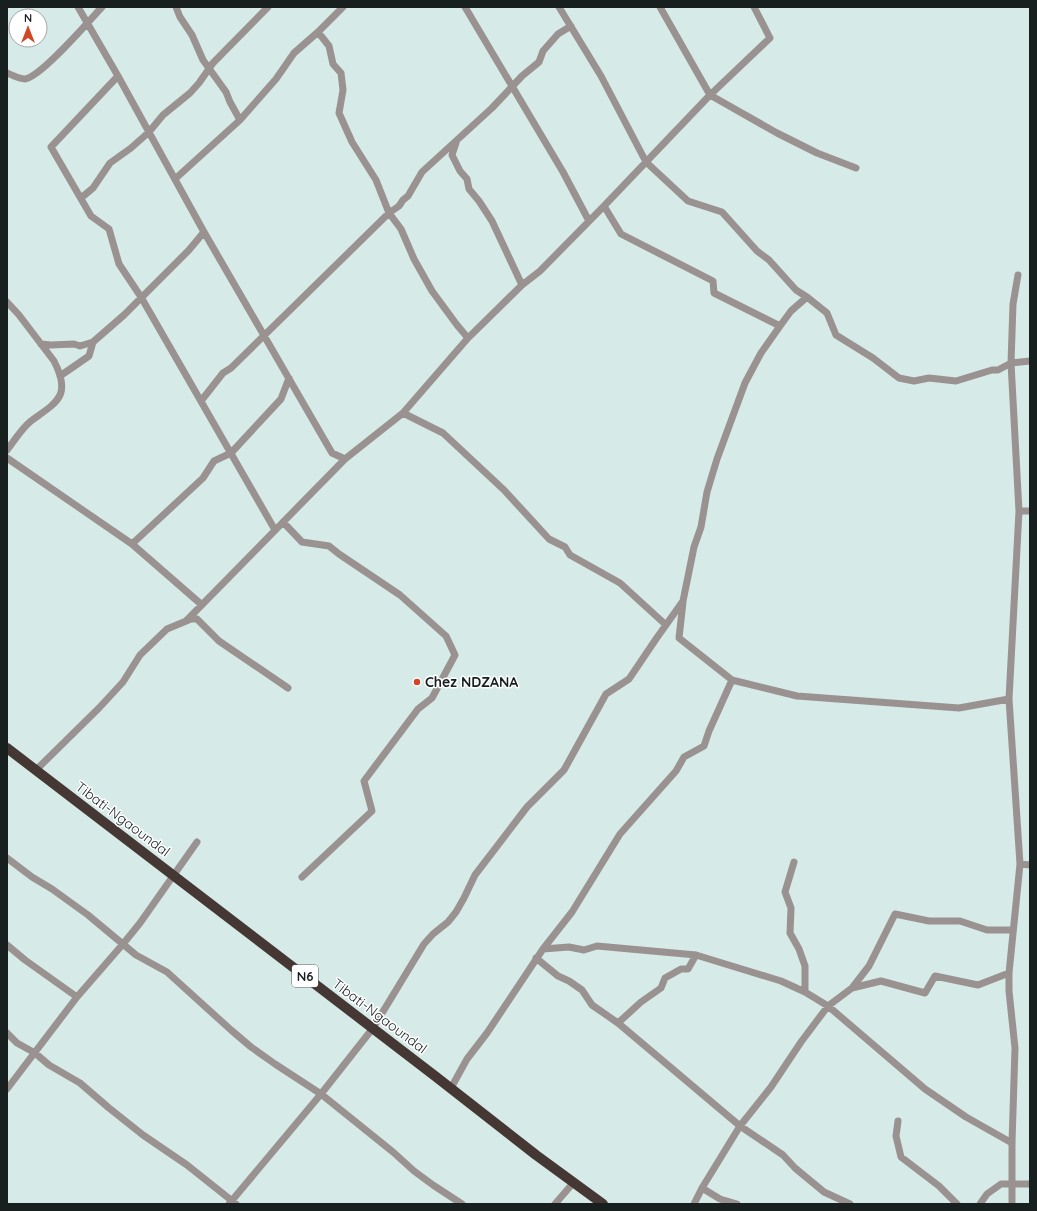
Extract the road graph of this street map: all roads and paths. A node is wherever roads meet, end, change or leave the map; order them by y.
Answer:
1 (78, 7) edge
2 (102, 7) edge
3 (176, 7) edge
4 (268, 7) edge
5 (343, 7) edge
6 (465, 7) edge
7 (559, 7) edge
8 (660, 7) edge
9 (754, 7) edge
10 (87, 23) junction
11 (571, 26) junction
12 (318, 32) junction
13 (210, 68) junction
14 (7, 73) edge
15 (118, 76) junction
16 (512, 87) junction
17 (710, 96) junction
18 (240, 120) junction
19 (149, 132) junction
20 (457, 141) junction
21 (646, 162) junction
22 (856, 168) dead end
23 (175, 179) junction
24 (81, 198) junction
25 (604, 206) junction
26 (389, 213) junction
27 (589, 221) junction
28 (204, 232) junction
29 (1018, 275) dead end
30 (522, 285) junction
31 (141, 297) junction
32 (807, 297) junction
33 (7, 302) edge
34 (780, 326) junction
35 (265, 336) junction
36 (468, 338) junction
37 (93, 342) junction
38 (41, 344) junction
39 (1030, 361) edge
40 (1011, 363) junction
41 (60, 376) junction
42 (289, 378) junction
43 (201, 401) junction
44 (404, 413) junction
45 (7, 450) edge
46 (231, 453) junction
47 (7, 458) edge
48 (345, 459) junction
49 (1019, 511) junction
50 (1030, 511) edge
51 (283, 522) junction
52 (275, 530) junction
53 (132, 544) junction
54 (683, 601) junction
55 (202, 605) junction
56 (186, 621) junction
57 (666, 625) junction
58 (732, 680) junction
59 (288, 688) dead end
60 (1009, 699) junction
61 (7, 748) edge
62 (36, 770) junction
63 (197, 842) dead end
64 (7, 858) edge
65 (794, 862) dead end
66 (1020, 864) junction
67 (1030, 865) edge
68 (173, 875) junction
69 (302, 877) dead end
70 (1013, 930) junction
71 (123, 944) junction
72 (7, 945) edge
73 (543, 948) junction
74 (696, 955) junction
75 (536, 958) junction
76 (1009, 973) junction
77 (852, 988) junction
78 (805, 992) junction
79 (77, 997) junction
80 (828, 1006) junction
81 (618, 1023) junction
82 (373, 1028) junction
83 (7, 1033) edge
84 (35, 1053) junction
85 (451, 1088) junction
86 (7, 1089) edge
87 (320, 1094) junction
88 (898, 1121) dead end
89 (740, 1126) junction
90 (1012, 1143) junction
91 (574, 1182) junction
92 (1012, 1184) junction
93 (1030, 1184) edge
94 (702, 1188) junction
95 (232, 1203) edge
96 (462, 1204) edge
97 (555, 1204) edge
98 (603, 1204) edge
99 (694, 1204) edge
100 (737, 1204) edge
101 (850, 1204) edge
102 (957, 1204) edge
103 (980, 1204) edge
104 (1012, 1204) edge

1 - 10 street
2 - 10 street
3 - 13 street
4 - 13 street
5 - 12 street
6 - 16 street
7 - 11 street
8 - 17 street
9 - 17 street
10 - 14 street
10 - 15 street
11 - 16 street
11 - 21 street
12 - 18 street
12 - 26 street
13 - 18 street
13 - 19 street
15 - 19 street
15 - 24 street
16 - 20 street
16 - 27 street
17 - 21 street
17 - 22 street
18 - 23 street
19 - 23 street
19 - 24 street
20 - 26 street
20 - 30 street
21 - 25 street
21 - 32 street
23 - 28 street
24 - 31 street
25 - 27 street
25 - 34 street
26 - 35 street
26 - 36 street
27 - 30 street
28 - 31 street
28 - 35 street
29 - 40 street
30 - 36 street
31 - 37 street
31 - 43 street
32 - 34 street
32 - 40 street
33 - 38 street
34 - 54 street
35 - 42 street
35 - 43 street
36 - 44 street
37 - 38 street
37 - 41 street
38 - 41 street
39 - 40 street
40 - 49 street
41 - 45 street
42 - 46 street
42 - 48 street
43 - 46 street
44 - 48 street
44 - 57 street
46 - 52 street
46 - 53 street
47 - 53 street
48 - 51 street
49 - 50 street
49 - 60 street
51 - 52 street
51 - 69 street
52 - 55 street
53 - 55 street
54 - 57 street
54 - 58 street
55 - 56 street
56 - 59 street
56 - 62 street
57 - 82 street
58 - 60 street
58 - 73 street
60 - 66 street
61 - 62 highway, Tibati-Ngaoundal / N6
62 - 68 highway, Tibati-Ngaoundal / N6
63 - 68 street
64 - 71 street
65 - 78 street
66 - 67 street
66 - 70 street
68 - 71 street
68 - 82 highway, Tibati-Ngaoundal / N6
70 - 76 street
70 - 77 street
71 - 79 street
71 - 87 street
72 - 79 street
73 - 74 street
73 - 75 street
74 - 78 street
74 - 81 street
75 - 81 street
75 - 85 street
76 - 77 street
76 - 90 street
77 - 80 street
78 - 80 street
79 - 84 street
80 - 89 street
80 - 90 street
81 - 89 street
82 - 85 highway, Tibati-Ngaoundal / N6
82 - 87 street
83 - 84 street
84 - 86 street
84 - 95 street
85 - 91 highway, Tibati-Ngaoundal / N6
87 - 95 street
87 - 96 street
88 - 102 street
89 - 94 street
89 - 101 street
90 - 92 street
91 - 97 street
91 - 98 highway, Tibati-Ngaoundal / N6
92 - 93 street
92 - 103 street
92 - 104 street
94 - 99 street
94 - 100 street

